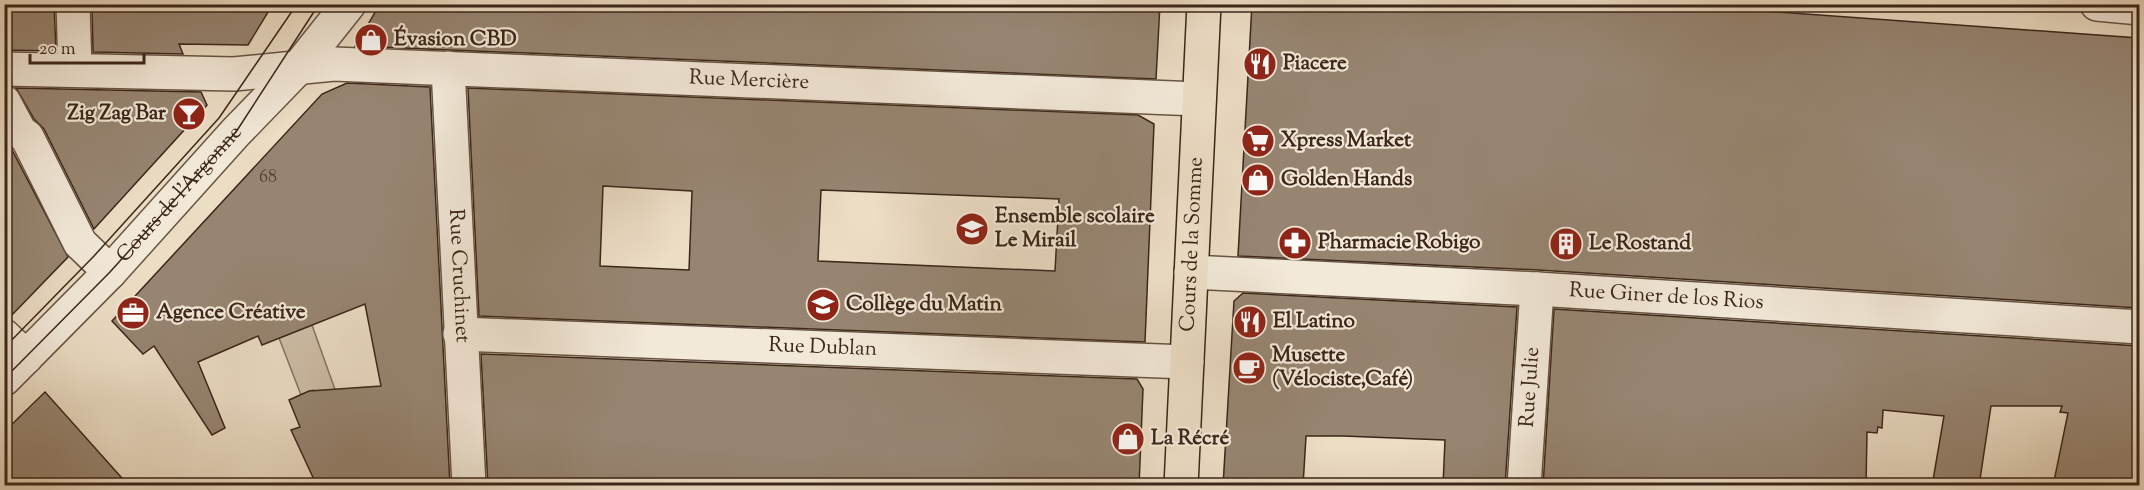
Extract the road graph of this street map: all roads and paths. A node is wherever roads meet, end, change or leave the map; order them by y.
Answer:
1 (73, 4) edge
2 (349, 4) edge
3 (1204, 4) edge
4 (2097, 4) edge
5 (2139, 8) edge
6 (298, 68) junction
7 (4, 69) edge
8 (448, 69) junction
9 (75, 70) junction
10 (1198, 99) junction
11 (4, 102) edge
12 (110, 272) junction
13 (1191, 272) junction
14 (1537, 289) junction
15 (2139, 327) edge
16 (460, 334) junction
17 (12, 357) edge
18 (1187, 362) junction
19 (469, 486) edge
20 (1181, 486) edge
21 (1524, 486) edge

1 - 9 street
2 - 6 street, Cours de l'Argonne
3 - 10 main road, Cours de la Somme
4 - 5 street
6 - 8 street, Rue Mercière
6 - 9 street, Rue Mercière
6 - 12 street, Cours de l'Argonne
7 - 9 street, Rue Mercière
8 - 10 street, Rue Mercière
8 - 16 street, Rue Cruchinet
10 - 13 main road, Cours de la Somme
11 - 12 street
12 - 17 street, Cours de l'Argonne
13 - 14 street, Rue Giner de los Rios
13 - 18 main road, Cours de la Somme
14 - 15 street, Rue Giner de los Rios
14 - 21 street, Rue Julie
16 - 18 street, Rue Dublan
16 - 19 street, Rue Cruchinet
18 - 20 main road, Cours de la Somme

